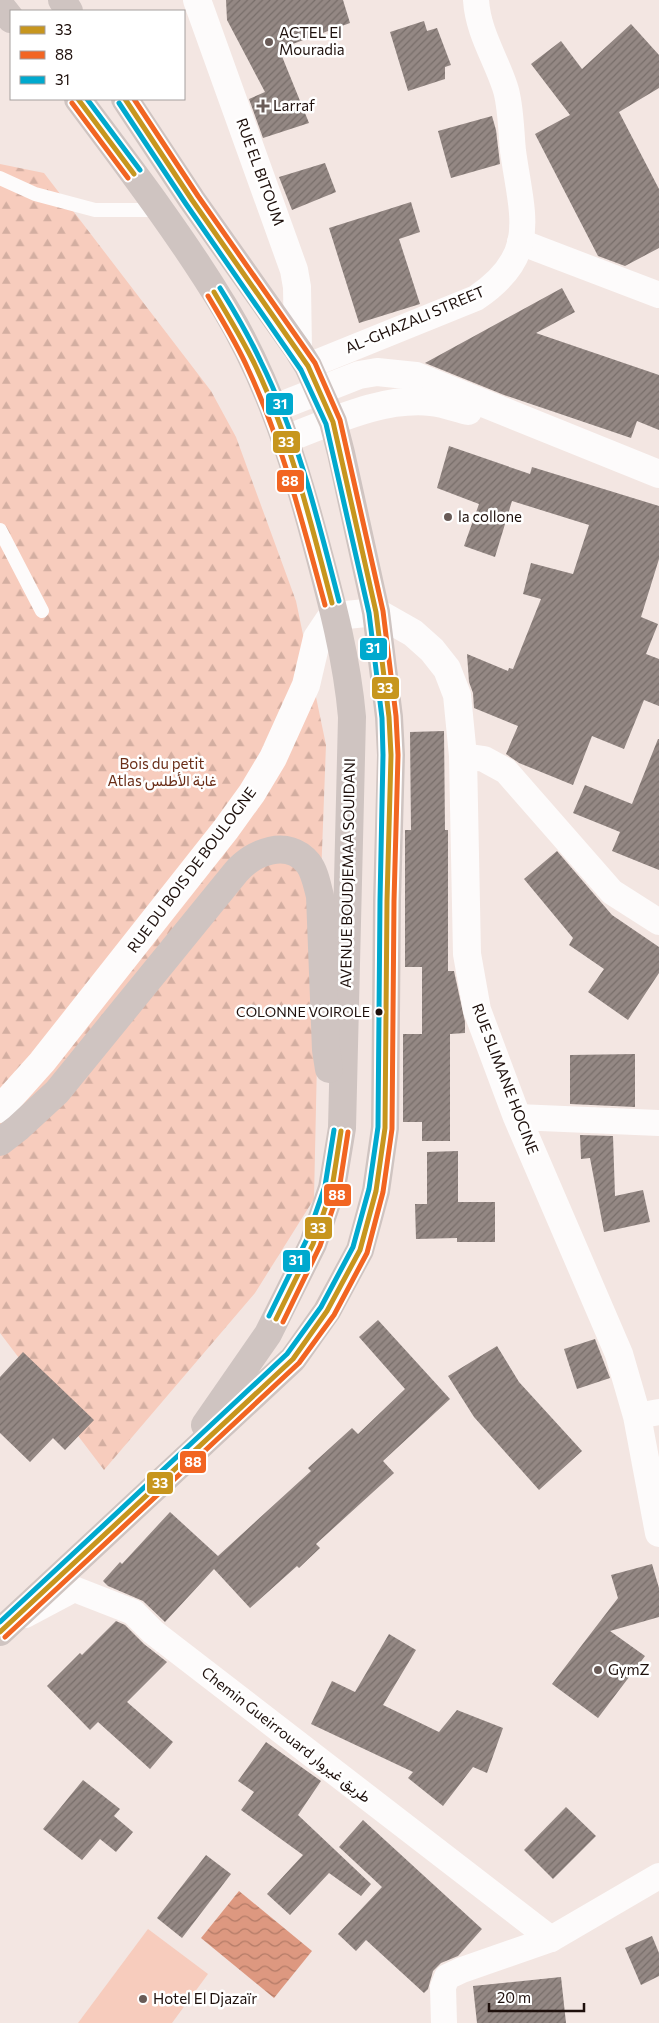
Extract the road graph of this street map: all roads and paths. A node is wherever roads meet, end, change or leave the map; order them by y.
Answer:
1 (197, 0) edge
2 (476, 0) edge
3 (0, 5) edge
4 (10, 18) edge
5 (79, 100) edge
6 (126, 100) edge
7 (0, 178) edge
8 (160, 210) junction
9 (520, 242) junction
10 (659, 295) edge
11 (303, 358) junction
12 (319, 390) junction
13 (274, 408) junction
14 (333, 422) junction
15 (557, 434) junction
16 (286, 439) junction
17 (659, 474) edge
18 (0, 530) edge
19 (42, 611) dead end
20 (376, 612) junction
21 (336, 616) junction
22 (463, 756) junction
23 (659, 922) edge
24 (0, 1109) edge
25 (342, 1110) junction
26 (517, 1117) junction
27 (659, 1123) edge
28 (0, 1142) edge
29 (648, 1414) edge
30 (176, 1467) junction
31 (659, 1533) edge
32 (4, 1628) edge
33 (659, 1876) edge
34 (550, 1938) junction
35 (444, 2023) edge

1 - 11 street, RUE EL BITOUM
2 - 9 street, AL-GHAZALI STREET
3 - 4 main road
5 - 8 main road, AVENUE BOUDJEMAA SOUIDANI
6 - 11 main road
7 - 8 lane
8 - 13 main road, AVENUE BOUDJEMAA SOUIDANI
9 - 10 street
9 - 11 street, AL-GHAZALI STREET
11 - 12 main road
12 - 13 street
12 - 14 main road
12 - 15 street
13 - 16 main road, AVENUE BOUDJEMAA SOUIDANI
14 - 15 street
14 - 16 street
14 - 20 main road
15 - 17 street
16 - 21 main road, AVENUE BOUDJEMAA SOUIDANI
18 - 19 lane
20 - 21 street
20 - 22 street, RUE SLIMANE HOCINE
20 - 30 main road
21 - 24 street, RUE DU BOIS DE BOULOGNE
21 - 25 main road, AVENUE BOUDJEMAA SOUIDANI
22 - 23 street
22 - 26 street, RUE SLIMANE HOCINE
25 - 28 main road
25 - 30 main road, AVENUE BOUDJEMAA SOUIDANI
26 - 27 street
26 - 29 street, RUE SLIMANE HOCINE
29 - 31 street, RUE SLIMANE HOCINE
30 - 32 main road
32 - 34 street, Chemin Gueirrouard طريق غيروار
33 - 34 street
34 - 35 street

